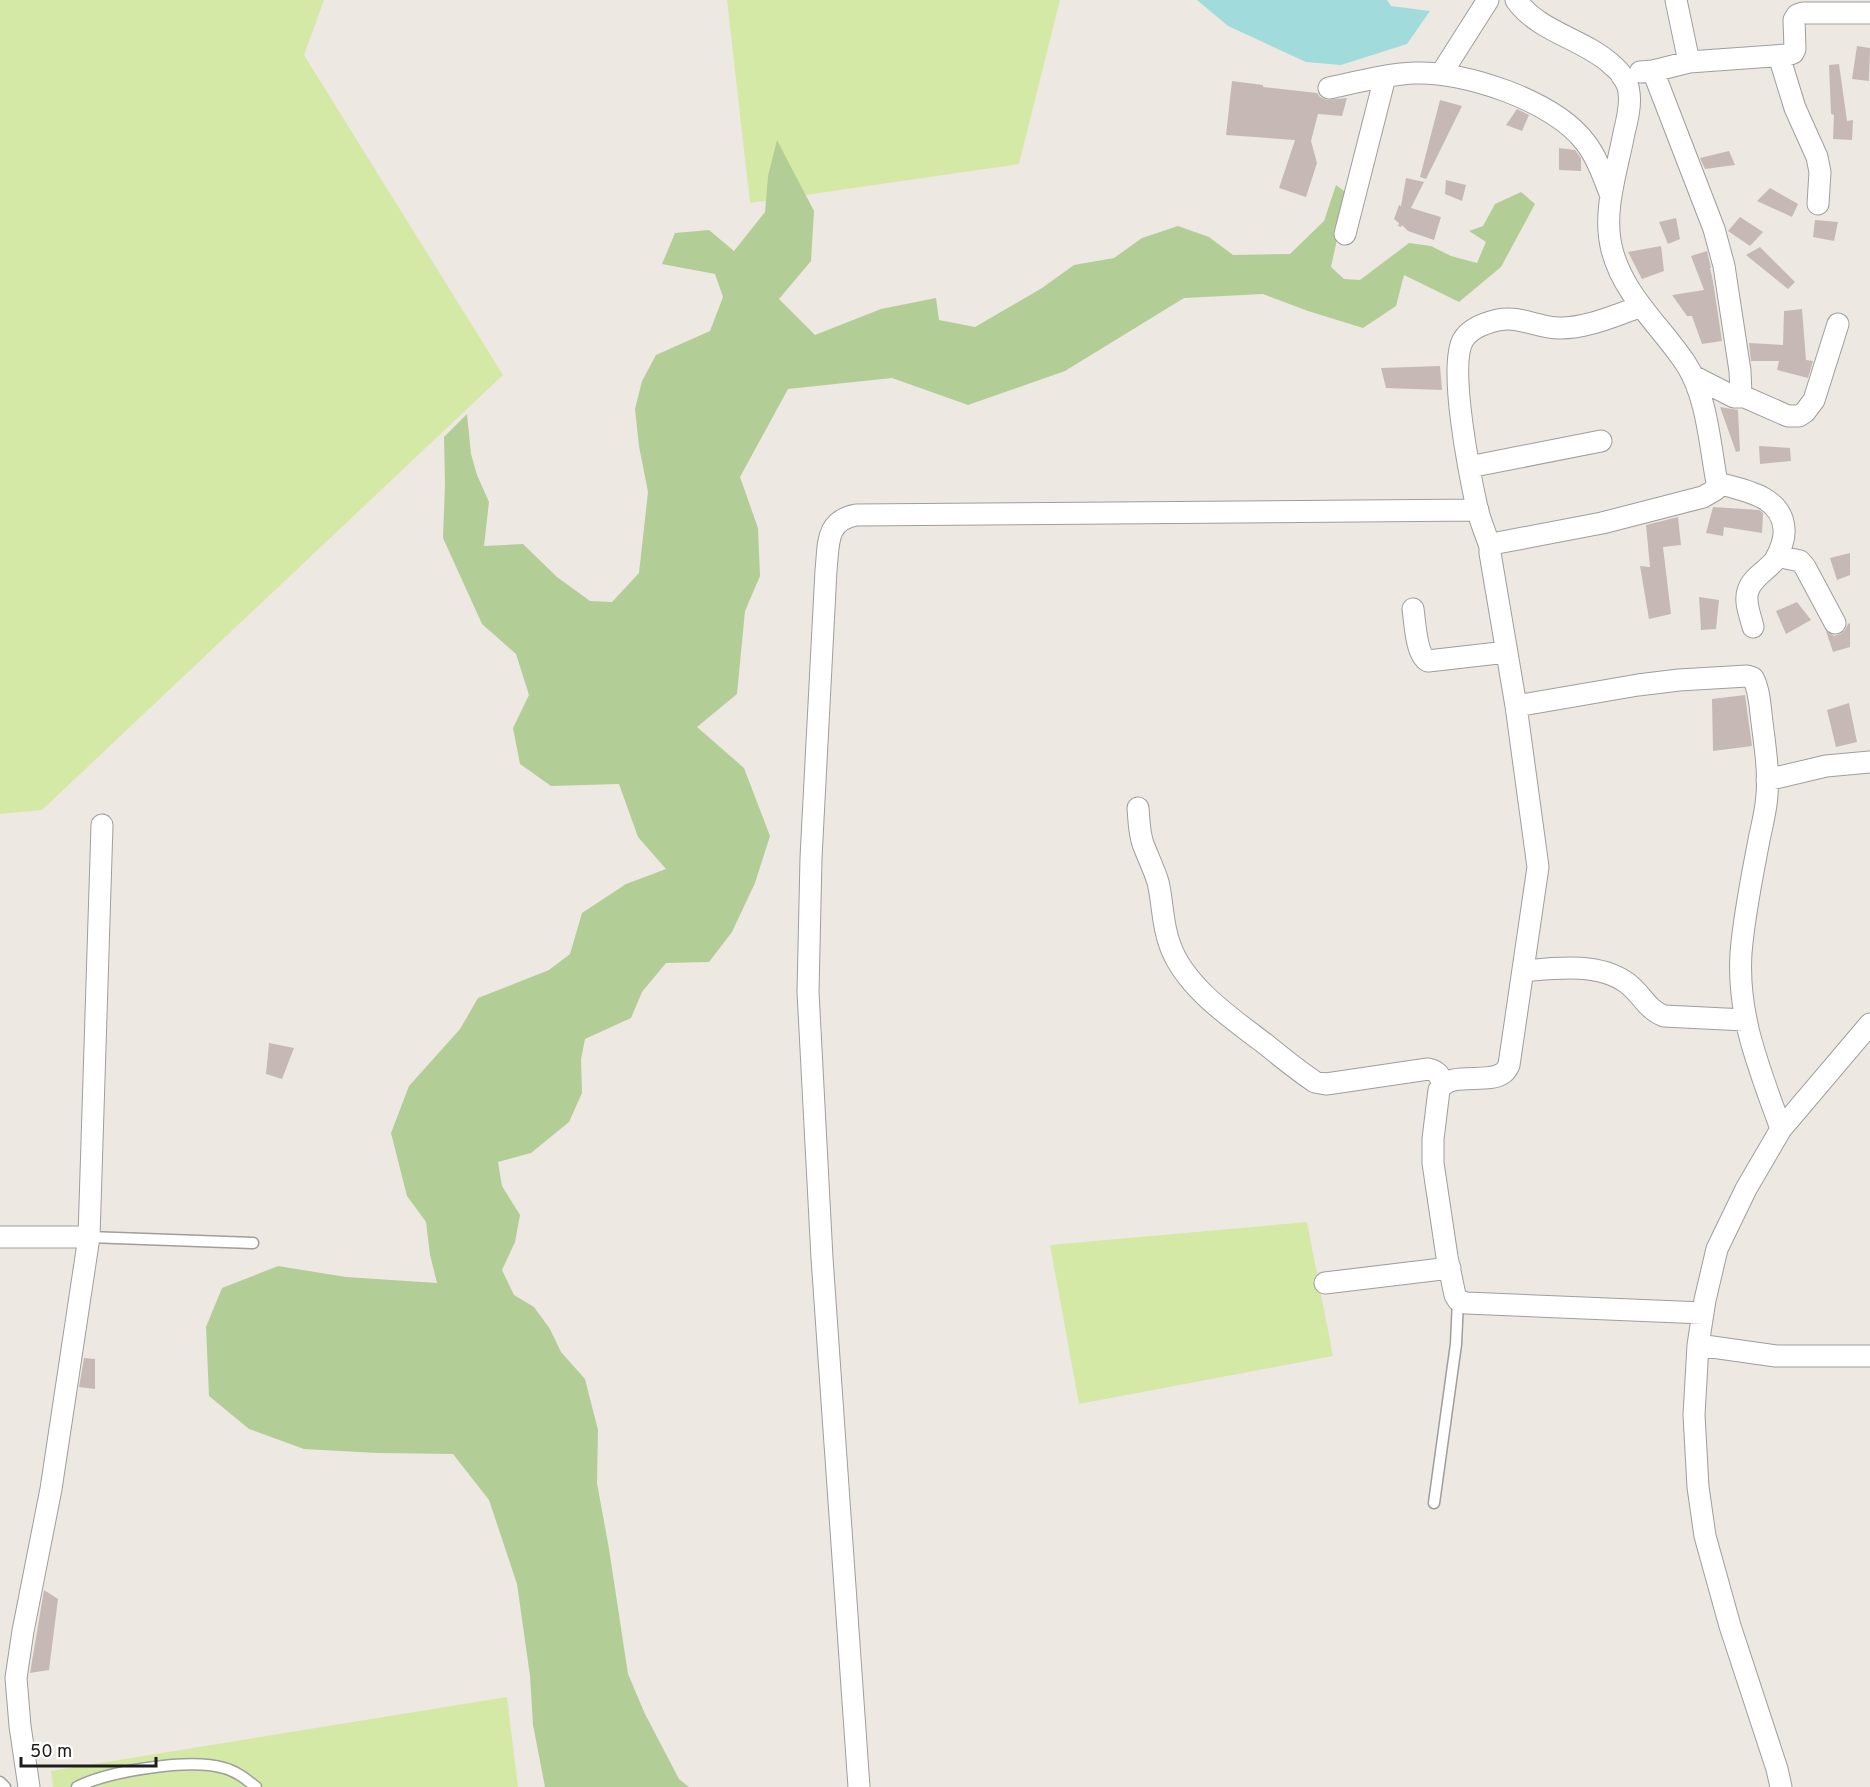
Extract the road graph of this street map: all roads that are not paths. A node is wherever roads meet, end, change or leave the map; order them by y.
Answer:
1 (1488, 0) edge
2 (1516, 0) edge
3 (1676, 0) edge
4 (1870, 13) edge
5 (1779, 57) junction
6 (1689, 62) junction
7 (1653, 71) junction
8 (1621, 73) junction
9 (1441, 74) junction
10 (1385, 77) junction
11 (1329, 88) dead end
12 (1611, 196) junction
13 (1818, 204) dead end
14 (1345, 234) dead end
15 (1640, 307) junction
16 (1838, 324) dead end
17 (1693, 376) junction
18 (1740, 395) junction
19 (1601, 441) dead end
20 (1469, 467) junction
21 (1717, 483) junction
22 (1478, 510) junction
23 (1490, 547) junction
24 (1777, 556) junction
25 (1413, 609) dead end
26 (1835, 623) dead end
27 (1753, 627) dead end
28 (1508, 652) junction
29 (1516, 706) junction
30 (1870, 762) edge
31 (1767, 780) junction
32 (1138, 808) dead end
33 (102, 825) dead end
34 (1523, 971) junction
35 (1745, 1020) junction
36 (1869, 1032) edge
37 (1442, 1084) junction
38 (1781, 1129) junction
39 (0, 1237) edge
40 (89, 1237) junction
41 (253, 1243) dead end
42 (1449, 1268) junction
43 (1325, 1283) dead end
44 (1458, 1300) junction
45 (1703, 1313) junction
46 (1698, 1345) junction
47 (1870, 1356) edge
48 (1434, 1503) dead end
49 (8, 1676) edge
50 (0, 1782) edge
51 (5, 1787) edge
52 (29, 1787) edge
53 (77, 1787) edge
54 (256, 1787) edge
55 (859, 1787) edge
56 (1781, 1787) edge

1 - 9 street
2 - 8 street
3 - 6 street
4 - 5 street
5 - 6 street
5 - 13 street
6 - 7 street
7 - 8 street
7 - 18 street
8 - 12 street
9 - 10 street
9 - 12 street
10 - 11 street
10 - 14 street
12 - 15 street
15 - 17 street
15 - 20 street
16 - 18 street
17 - 18 street
17 - 21 street
19 - 20 street
20 - 22 street
21 - 23 street
21 - 24 street
22 - 23 street
22 - 55 street
23 - 28 street
24 - 26 street
24 - 27 street
25 - 28 street
28 - 29 street
29 - 31 street
29 - 34 street
30 - 31 street
31 - 35 street
32 - 37 street
33 - 40 street
34 - 35 street
34 - 37 street
35 - 38 street
36 - 38 street
37 - 42 street
38 - 45 street
39 - 40 street
40 - 41 lane
40 - 49 street
42 - 43 street
42 - 44 street
44 - 45 street
44 - 48 lane
45 - 46 street
46 - 47 street
46 - 56 street
49 - 52 street
50 - 51 lane
53 - 54 lane

